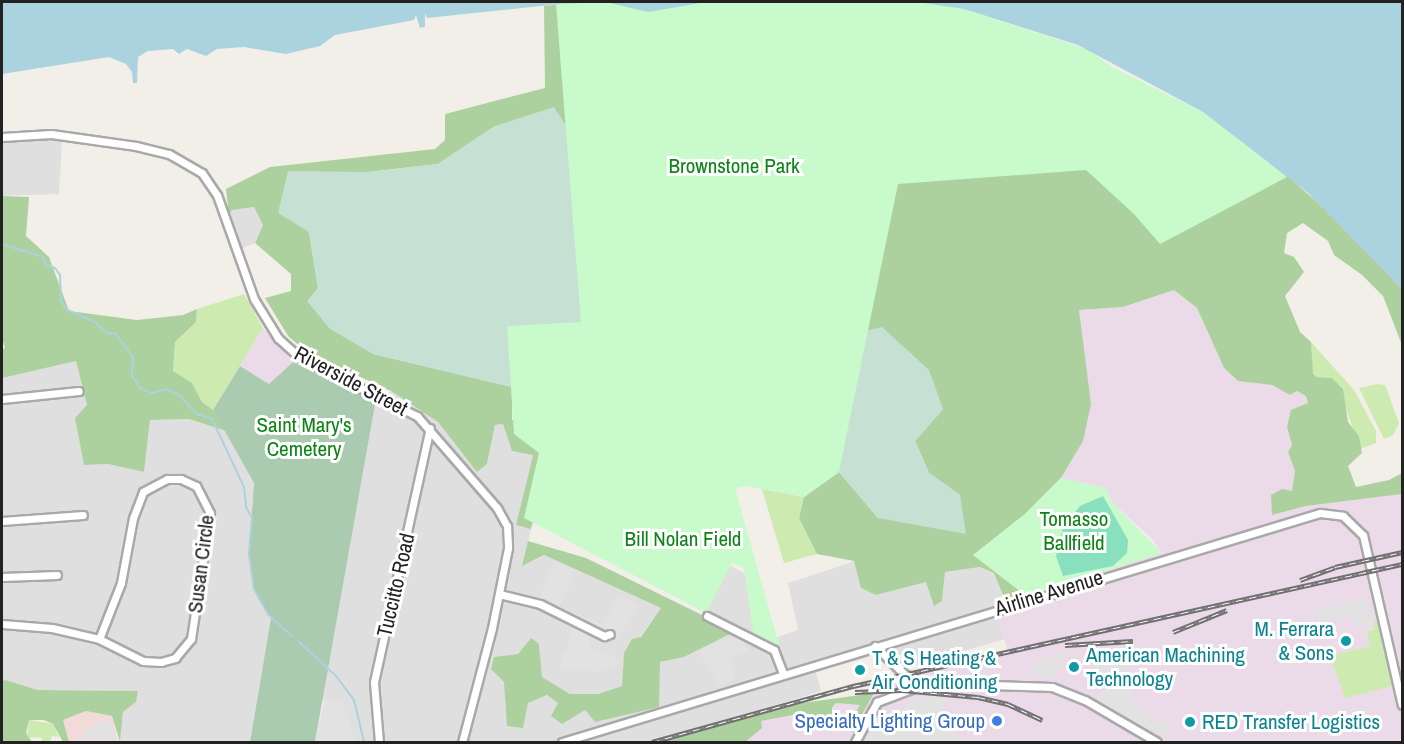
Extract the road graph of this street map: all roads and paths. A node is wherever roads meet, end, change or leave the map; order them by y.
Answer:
1 (2, 137) edge
2 (79, 391) dead end
3 (2, 399) edge
4 (430, 428) junction
5 (84, 515) dead end
6 (2, 521) edge
7 (57, 575) dead end
8 (2, 577) edge
9 (499, 594) junction
10 (707, 616) dead end
11 (2, 624) edge
12 (610, 634) dead end
13 (99, 639) junction
14 (875, 646) junction
15 (783, 674) junction
16 (904, 674) junction
17 (927, 683) junction
18 (901, 692) junction
19 (1402, 705) edge
20 (379, 742) edge
21 (462, 742) edge
22 (562, 742) edge
23 (855, 742) edge
24 (1157, 742) edge

1 - 4 street, Riverside Street
2 - 3 street
4 - 9 street, Riverside Street
4 - 20 street, Tuccitto Road
5 - 6 street
7 - 8 street
9 - 12 street
9 - 21 street, Riverside Street
10 - 15 street
11 - 13 street
13 - 13 street, Susan Circle
14 - 15 street, Airline Avenue
14 - 16 street
14 - 19 street, Airline Avenue
15 - 22 street, Airline Avenue
16 - 17 street
16 - 18 street
17 - 18 street
17 - 24 street
18 - 23 street

